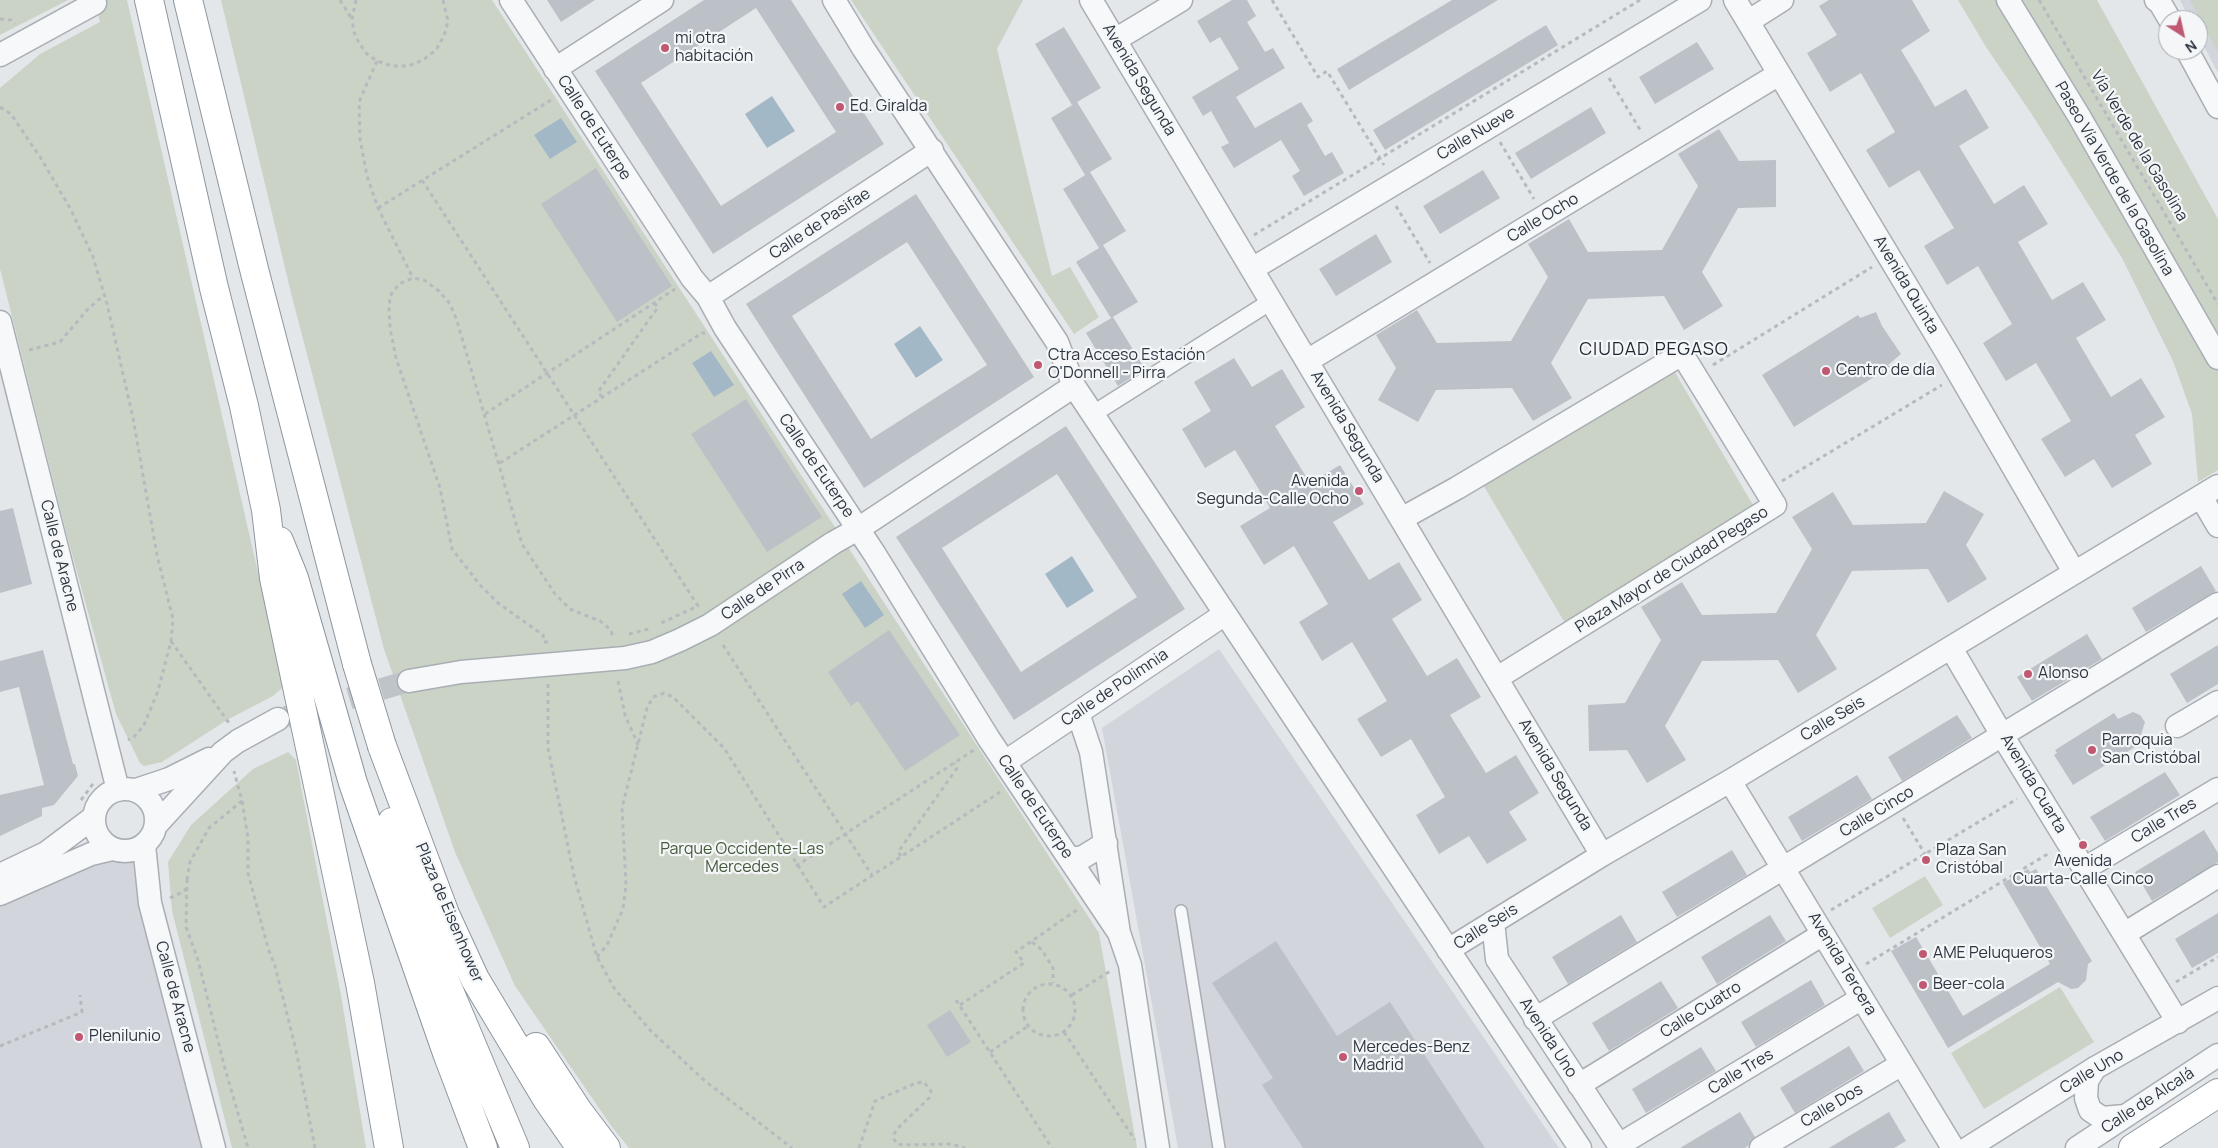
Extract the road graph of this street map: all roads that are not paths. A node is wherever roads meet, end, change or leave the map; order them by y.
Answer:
1 (149, 0) edge
2 (188, 0) edge
3 (194, 0) edge
4 (511, 0) edge
5 (662, 0) edge
6 (834, 0) edge
7 (1091, 0) edge
8 (1181, 0) edge
9 (1700, 0) edge
10 (1735, 0) edge
11 (1782, 0) edge
12 (2008, 0) edge
13 (2156, 0) edge
14 (95, 3) dead end
15 (2164, 10) edge
16 (1749, 21) junction
17 (1115, 40) junction
18 (0, 55) edge
19 (2193, 60) edge
20 (556, 69) junction
21 (1779, 74) junction
22 (208, 80) junction
23 (2218, 106) edge
24 (932, 150) junction
25 (1252, 269) junction
26 (708, 296) junction
27 (1270, 302) junction
28 (0, 322) edge
29 (2218, 358) edge
30 (1307, 362) junction
31 (1074, 386) junction
32 (1093, 414) junction
33 (2210, 491) edge
34 (266, 510) junction
35 (1401, 519) junction
36 (2218, 526) edge
37 (858, 529) junction
38 (2074, 572) junction
39 (2218, 604) edge
40 (1225, 614) junction
41 (1952, 648) junction
42 (1497, 678) junction
43 (409, 681) tunnel mouth
44 (2218, 702) edge
45 (1078, 713) junction
46 (278, 719) tunnel mouth
47 (2176, 726) dead end
48 (2002, 735) junction
49 (382, 746) junction
50 (228, 761) junction
51 (1011, 771) junction
52 (1730, 781) junction
53 (2218, 789) edge
54 (127, 790) junction
55 (87, 809) junction
56 (156, 824) junction
57 (1106, 844) junction
58 (144, 845) junction
59 (112, 849) junction
60 (1602, 855) junction
61 (1070, 859) junction
62 (1783, 868) junction
63 (2084, 869) junction
64 (0, 874) edge
65 (2218, 876) edge
66 (0, 894) edge
67 (1181, 911) dead end
68 (445, 914) junction
69 (1493, 922) junction
70 (1819, 927) junction
71 (1119, 933) junction
72 (2124, 934) junction
73 (1448, 950) junction
74 (1862, 998) junction
75 (2218, 998) edge
76 (1535, 1019) junction
77 (2178, 1022) junction
78 (2218, 1055) edge
79 (1902, 1064) junction
80 (2095, 1068) junction
81 (1579, 1085) junction
82 (2218, 1094) edge
83 (2218, 1115) edge
84 (2126, 1116) junction
85 (1620, 1146) edge
86 (214, 1148) edge
87 (389, 1148) edge
88 (483, 1148) edge
89 (515, 1148) edge
90 (581, 1148) edge
91 (606, 1148) edge
92 (1158, 1148) edge
93 (1219, 1148) edge
94 (1580, 1148) edge
95 (1761, 1148) edge
96 (1954, 1148) edge
97 (1968, 1148) edge
98 (2077, 1148) edge
99 (2133, 1148) edge
100 (2168, 1148) edge

1 - 34 highway
2 - 22 highway
3 - 22 highway
4 - 20 street, Calle de Euterpe
5 - 20 street
6 - 24 street
7 - 17 street, Avenida Segunda
8 - 17 street
9 - 25 street, Calle Nueve
10 - 16 street, Avenida Quinta
11 - 16 street
12 - 29 street, Paseo Vía Verde de la Gasolina
13 - 15 street
14 - 18 street
16 - 21 street, Avenida Quinta
17 - 25 street, Avenida Segunda
19 - 23 street
20 - 26 street, Calle de Euterpe
21 - 30 street, Calle Ocho
21 - 38 street, Avenida Quinta
22 - 49 highway, bridge
24 - 26 street, Calle de Pasifae
24 - 31 street
25 - 27 street, Avenida Segunda
26 - 37 street, Calle de Euterpe
27 - 30 street, Avenida Segunda
27 - 32 street
28 - 54 street, Calle de Aracne
30 - 35 street, Avenida Segunda
31 - 32 street
31 - 37 street, Calle de Pirra
32 - 40 street
33 - 36 street
33 - 38 street, Calle Seis
34 - 87 highway
34 - 88 highway
35 - 42 street, Avenida Segunda
35 - 42 street, Plaza Mayor de Ciudad Pegaso
37 - 43 street, Calle de Pirra
37 - 51 street, Calle de Euterpe
38 - 41 street, Calle Seis
39 - 48 street, Calle Cinco
40 - 45 street, Calle de Polimnia
40 - 73 street
41 - 48 street, Avenida Cuarta
41 - 52 street, Calle Seis
42 - 60 street, Avenida Segunda
44 - 47 street
45 - 51 street, Calle de Polimnia
45 - 57 street, Calle de Euterpe
46 - 50 street
48 - 62 street, Calle Cinco
48 - 63 street, Avenida Cuarta
49 - 68 highway, Plaza de Eisenhower
49 - 89 highway
50 - 54 street
50 - 56 street
51 - 61 street, Calle de Euterpe
52 - 60 street, Calle Seis
52 - 62 street, Avenida Tercera
53 - 63 street, Calle Tres
54 - 55 street
54 - 56 street
55 - 59 street
55 - 64 street
56 - 58 street
57 - 61 street
57 - 71 street, Calle de Euterpe
58 - 59 street
58 - 86 street, Calle de Aracne
59 - 66 street
60 - 69 street, Calle Seis
61 - 71 street, Calle de Euterpe
62 - 70 street, Avenida Tercera
62 - 76 street, Calle Cinco
63 - 72 street, Avenida Cuarta
65 - 72 street
67 - 93 lane
68 - 90 highway, Plaza de Eisenhower
68 - 91 highway
69 - 73 street, Calle Seis
69 - 76 street, Avenida Uno
70 - 74 street, Avenida Tercera
70 - 81 street, Calle Cuatro
71 - 92 street, Calle de Euterpe
72 - 77 street, Avenida Cuarta
73 - 94 street
74 - 79 street, Avenida Tercera
74 - 85 street, Calle Tres
75 - 77 street, Calle Uno
76 - 81 street, Avenida Uno
77 - 80 street, Calle Uno
78 - 84 street, Calle de Alcalá
79 - 95 street, Calle Dos
79 - 96 street, Avenida Tercera
80 - 84 street
80 - 97 street, Calle Uno
81 - 85 street, Avenida Uno
82 - 99 highway
83 - 100 highway
84 - 98 street, Calle de Alcalá

